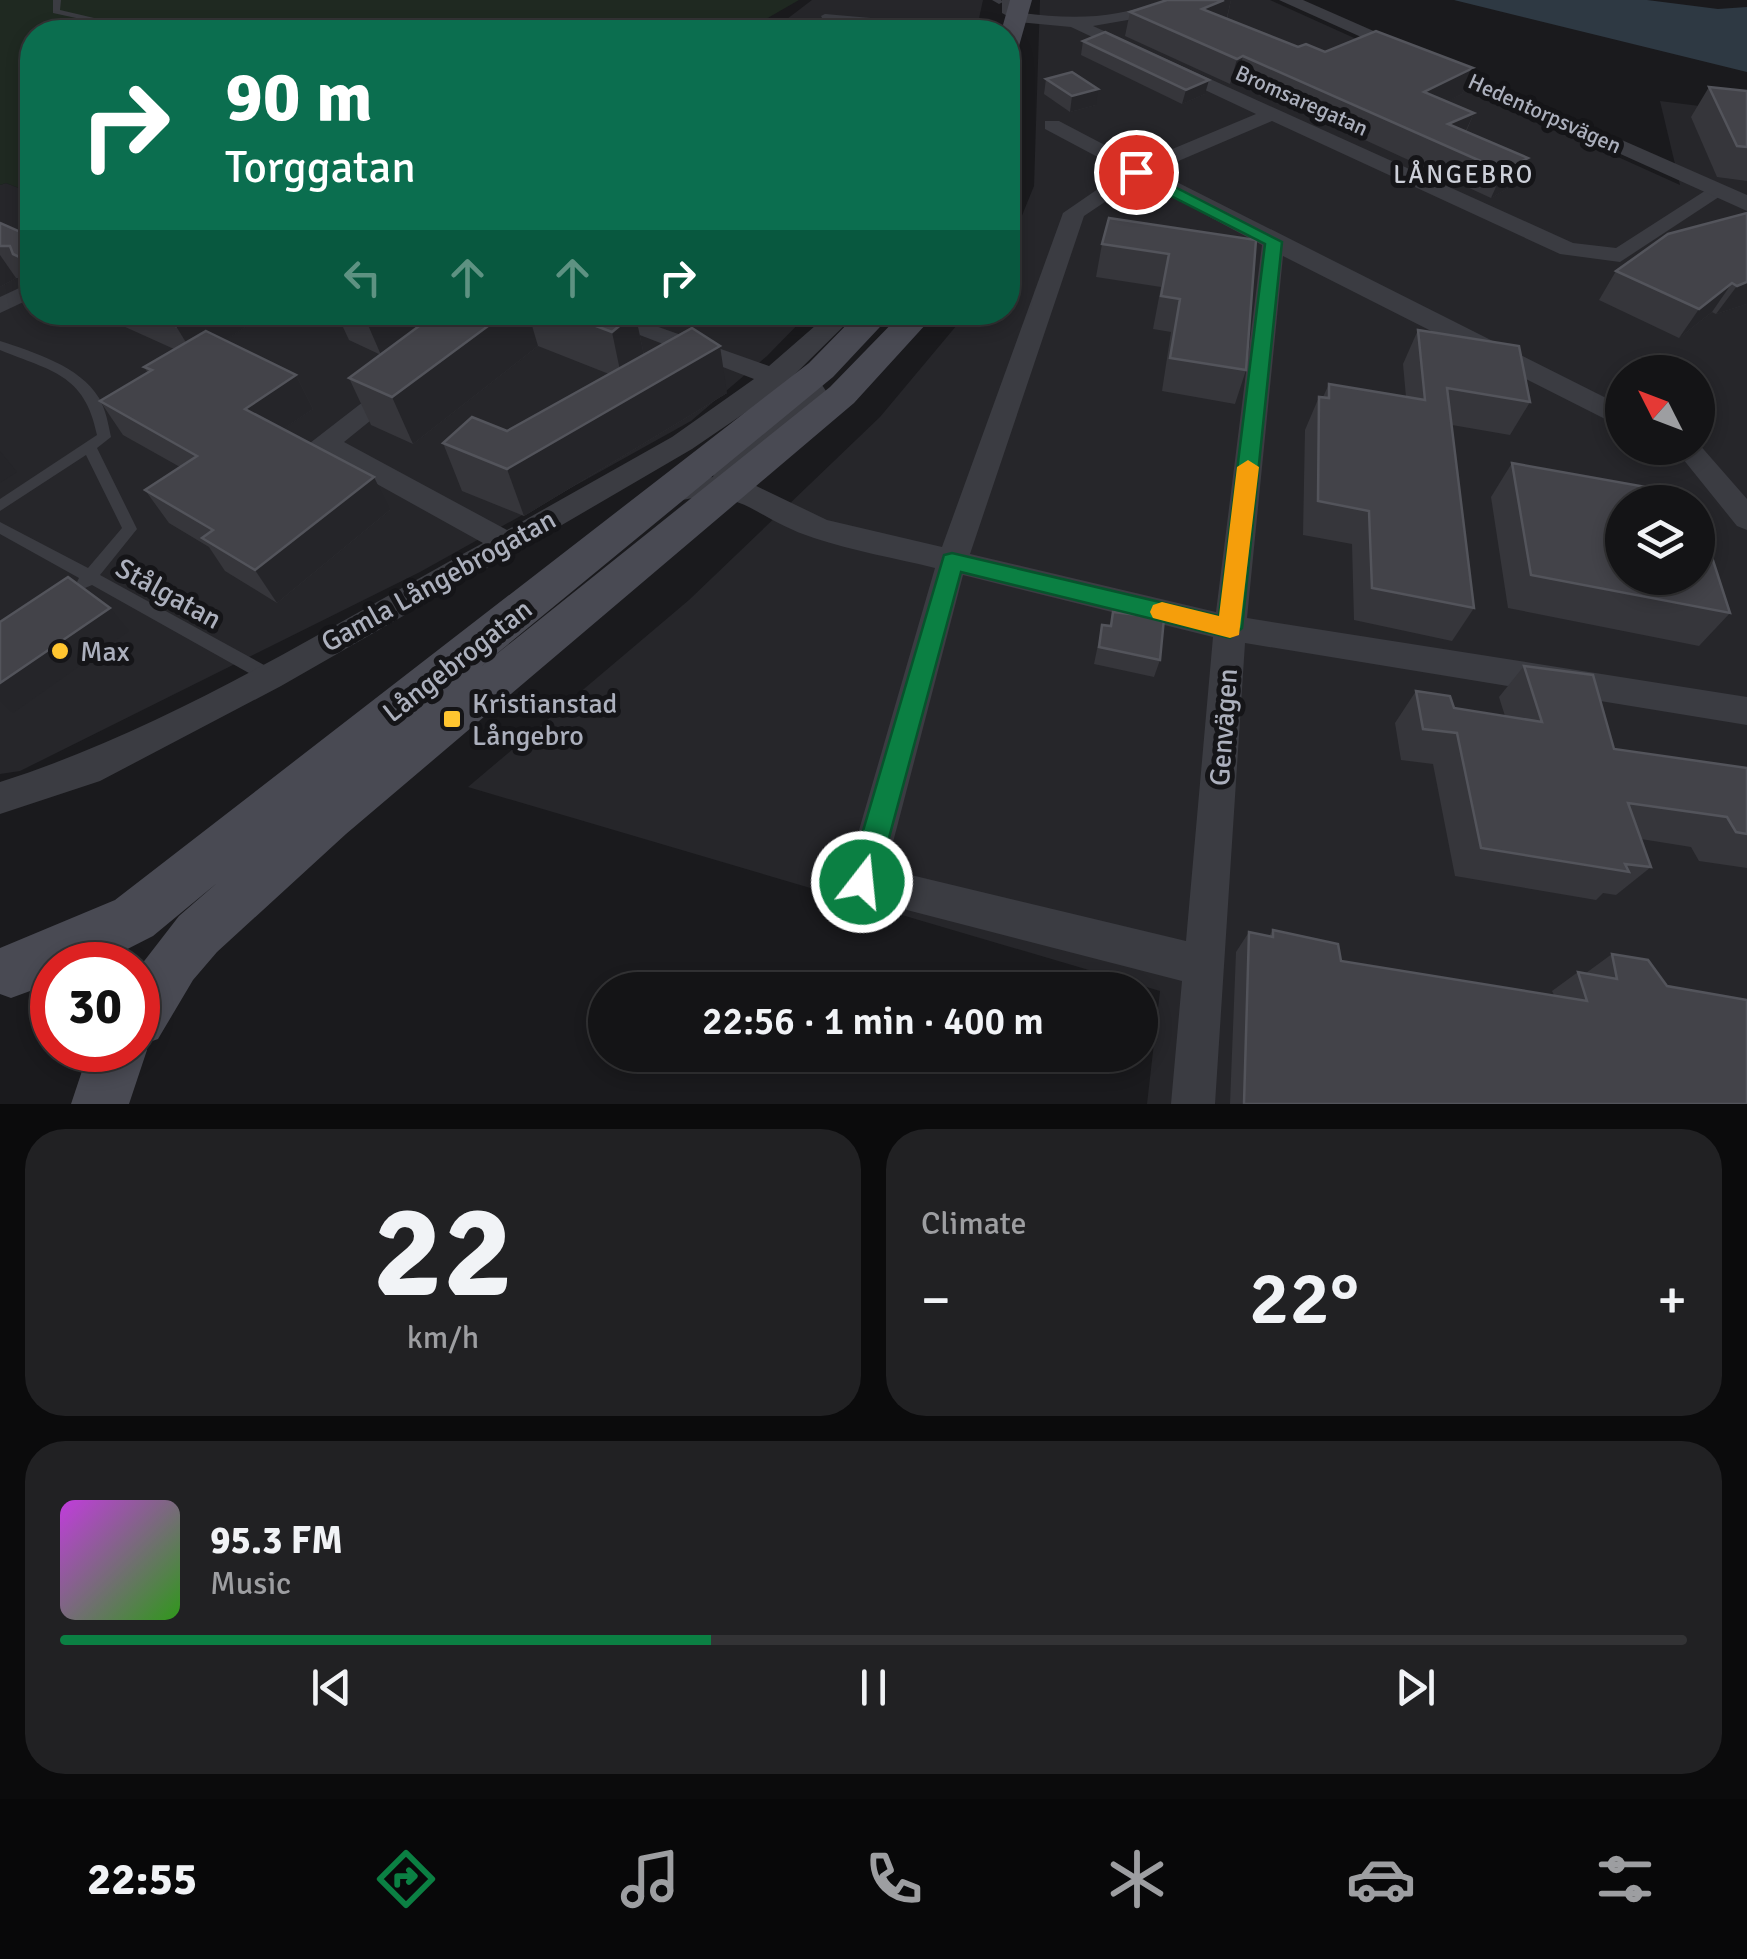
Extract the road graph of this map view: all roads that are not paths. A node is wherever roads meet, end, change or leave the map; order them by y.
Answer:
1 (57, 0) edge
2 (1180, 0) edge
3 (1288, 0) edge
4 (1007, 3) edge
5 (825, 16) dead end
6 (96, 20) edge
7 (871, 20) edge
8 (1079, 26) junction
9 (1272, 114) junction
10 (1052, 125) dead end
11 (1136, 172) junction
12 (1718, 190) junction
13 (1747, 204) edge
14 (1273, 242) junction
15 (628, 325) edge
16 (909, 325) edge
17 (845, 331) edge
18 (0, 345) edge
19 (419, 372) edge
20 (776, 378) junction
21 (1605, 408) edge
22 (90, 447) junction
23 (1704, 465) edge
24 (734, 487) junction
25 (668, 493) junction
26 (0, 506) edge
27 (1747, 518) edge
28 (0, 527) edge
29 (507, 543) junction
30 (952, 561) junction
31 (90, 578) junction
32 (75, 589) edge
33 (1230, 628) junction
34 (269, 676) junction
35 (1747, 711) edge
36 (0, 798) edge
37 (1205, 966) junction
38 (21, 971) edge
39 (160, 989) edge
40 (1193, 1104) edge

1 - 6 lane
2 - 8 street, Bromsaregatan
3 - 12 street, Hedentorpsvägen
4 - 8 street, Bromsaregatan
5 - 7 lane
8 - 9 street, Bromsaregatan
9 - 11 street
9 - 12 street, Bromsaregatan
10 - 11 street
11 - 14 street
11 - 30 street
12 - 13 street, Hedentorpsvägen
14 - 21 street
14 - 33 street, Genvägen
15 - 20 street
16 - 24 main road, Långebrogatan
17 - 20 street, Gamla Långebrogatan
17 - 24 street
17 - 25 main road, Långebrogatan
18 - 22 lane
19 - 29 street
20 - 29 street, Gamla Långebrogatan
22 - 26 lane
22 - 31 lane
23 - 27 street
24 - 25 street
24 - 30 street
24 - 39 main road, Långebrogatan
25 - 38 main road, Långebrogatan
28 - 31 lane
29 - 34 street, Gamla Långebrogatan
30 - 33 street
30 - 37 street
31 - 32 lane, Stålgatan
31 - 34 lane, Stålgatan
33 - 35 street
33 - 37 street, Genvägen
34 - 36 street, Gamla Långebrogatan
37 - 40 street, Genvägen

